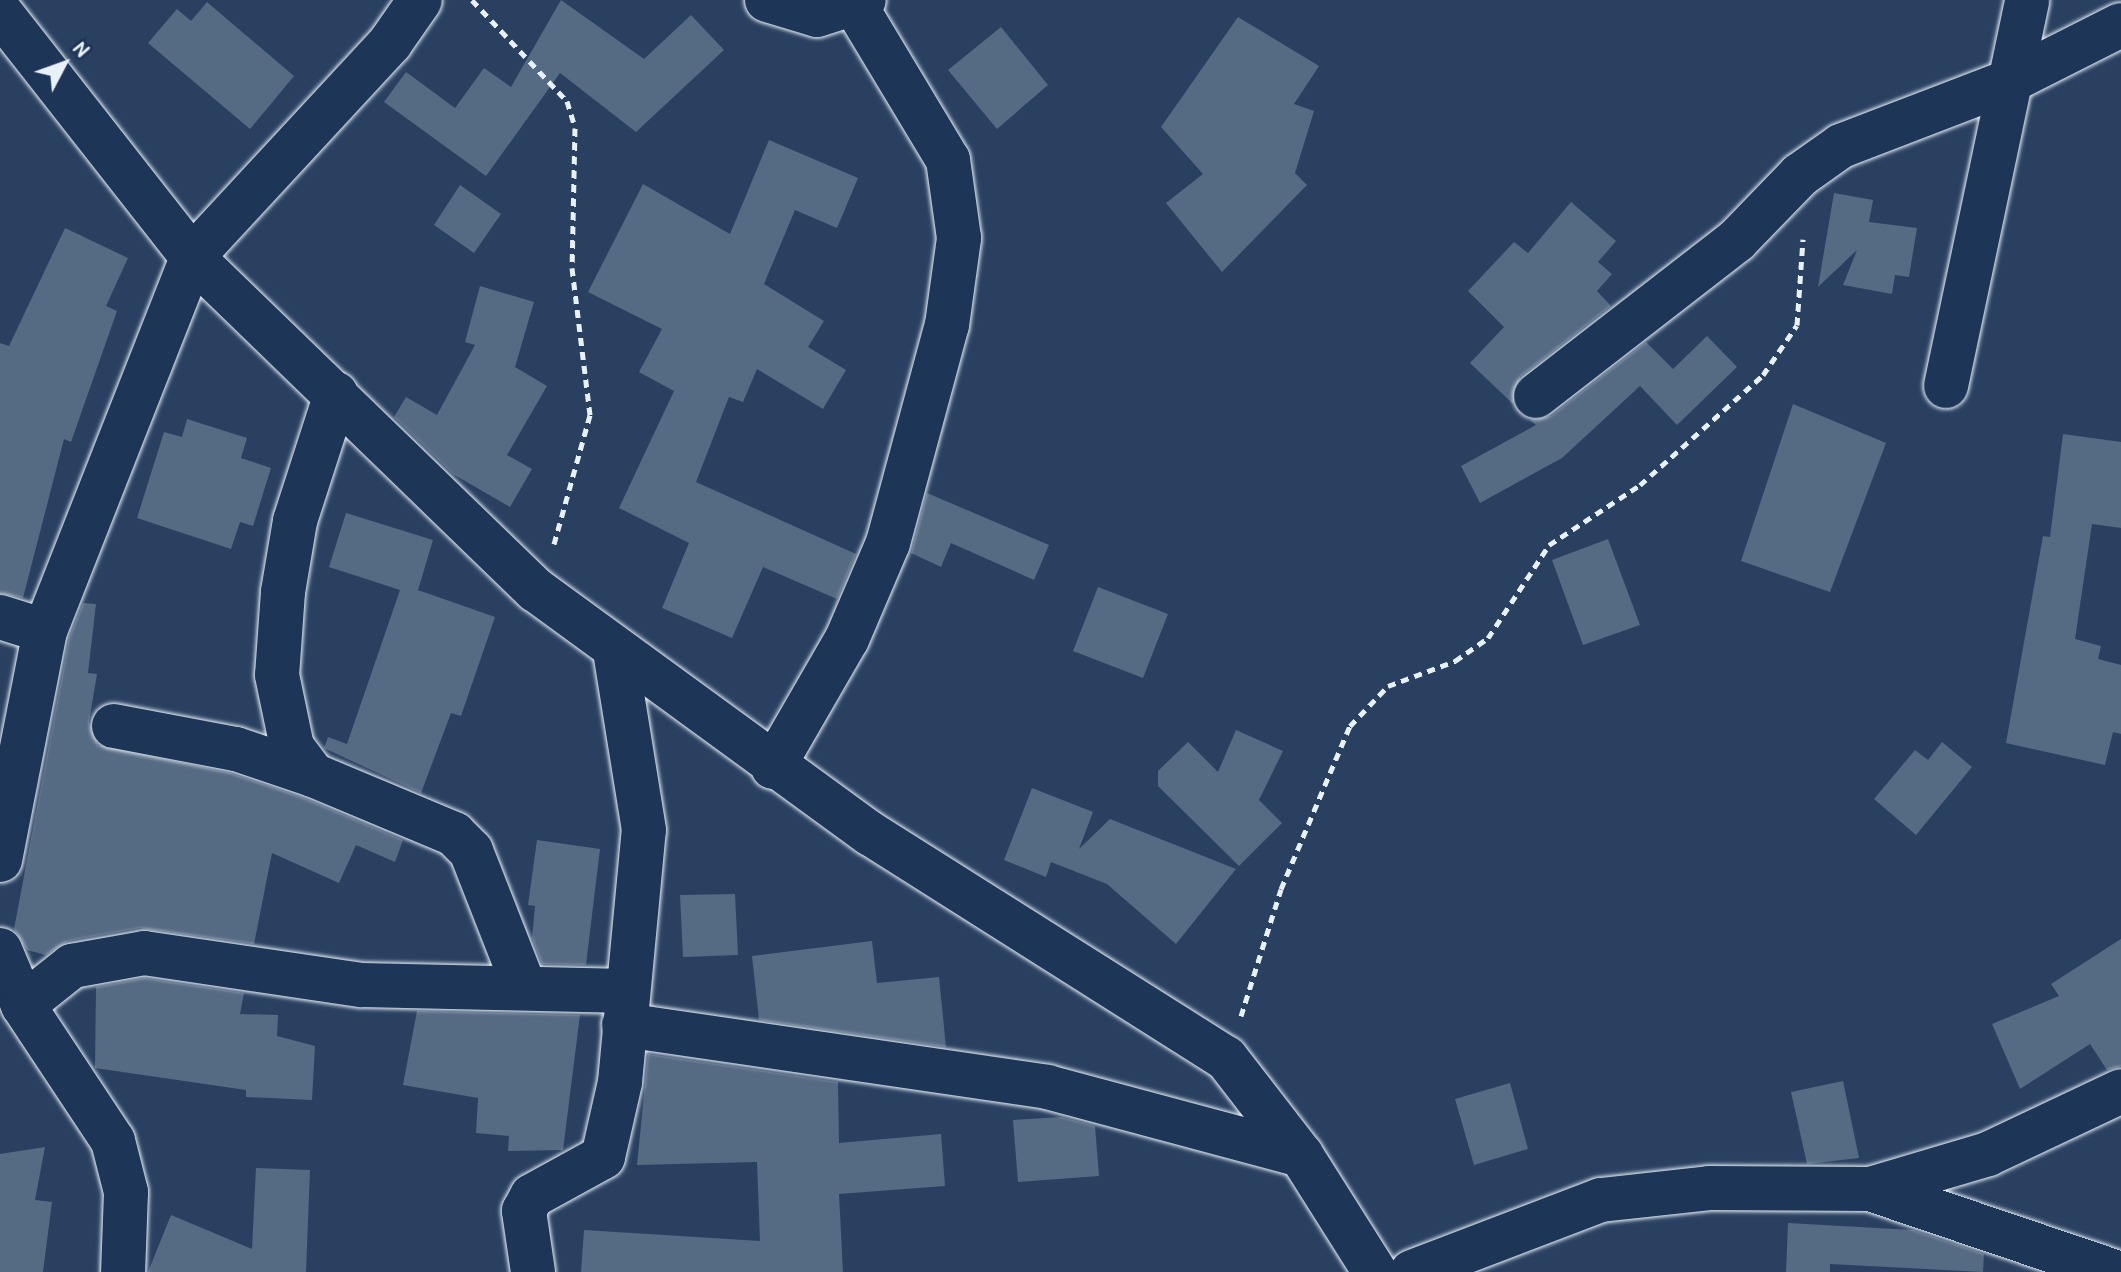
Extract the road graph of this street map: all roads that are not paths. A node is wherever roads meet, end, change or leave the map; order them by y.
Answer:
1 (420, 0) edge
2 (767, 0) edge
3 (2027, 0) edge
4 (860, 3) edge
5 (0, 12) edge
6 (2121, 25) edge
7 (2010, 81) junction
8 (192, 257) junction
9 (1946, 386) dead end
10 (336, 394) junction
11 (1536, 396) dead end
12 (0, 617) edge
13 (45, 631) junction
14 (615, 650) junction
15 (114, 726) dead end
16 (773, 767) junction
17 (313, 775) junction
18 (2, 832) edge
19 (0, 950) edge
20 (524, 986) junction
21 (23, 1005) junction
22 (626, 1008) junction
23 (2121, 1091) edge
24 (1301, 1155) junction
25 (1870, 1189) junction
26 (123, 1272) edge
27 (533, 1272) edge
28 (1375, 1272) edge
29 (1412, 1272) edge
30 (2115, 1272) edge

1 - 8 street
2 - 4 street
3 - 7 street
4 - 16 street
5 - 8 street
6 - 7 street
7 - 9 street
7 - 11 street
8 - 10 street
8 - 13 street
10 - 14 street
10 - 17 street
12 - 13 street
13 - 18 street
14 - 16 street
14 - 22 street
15 - 17 street
16 - 24 street
17 - 20 street
19 - 21 street
20 - 21 street
20 - 22 street
21 - 26 street
22 - 24 street
22 - 27 street
23 - 25 street
24 - 28 street
25 - 29 street
25 - 30 street

